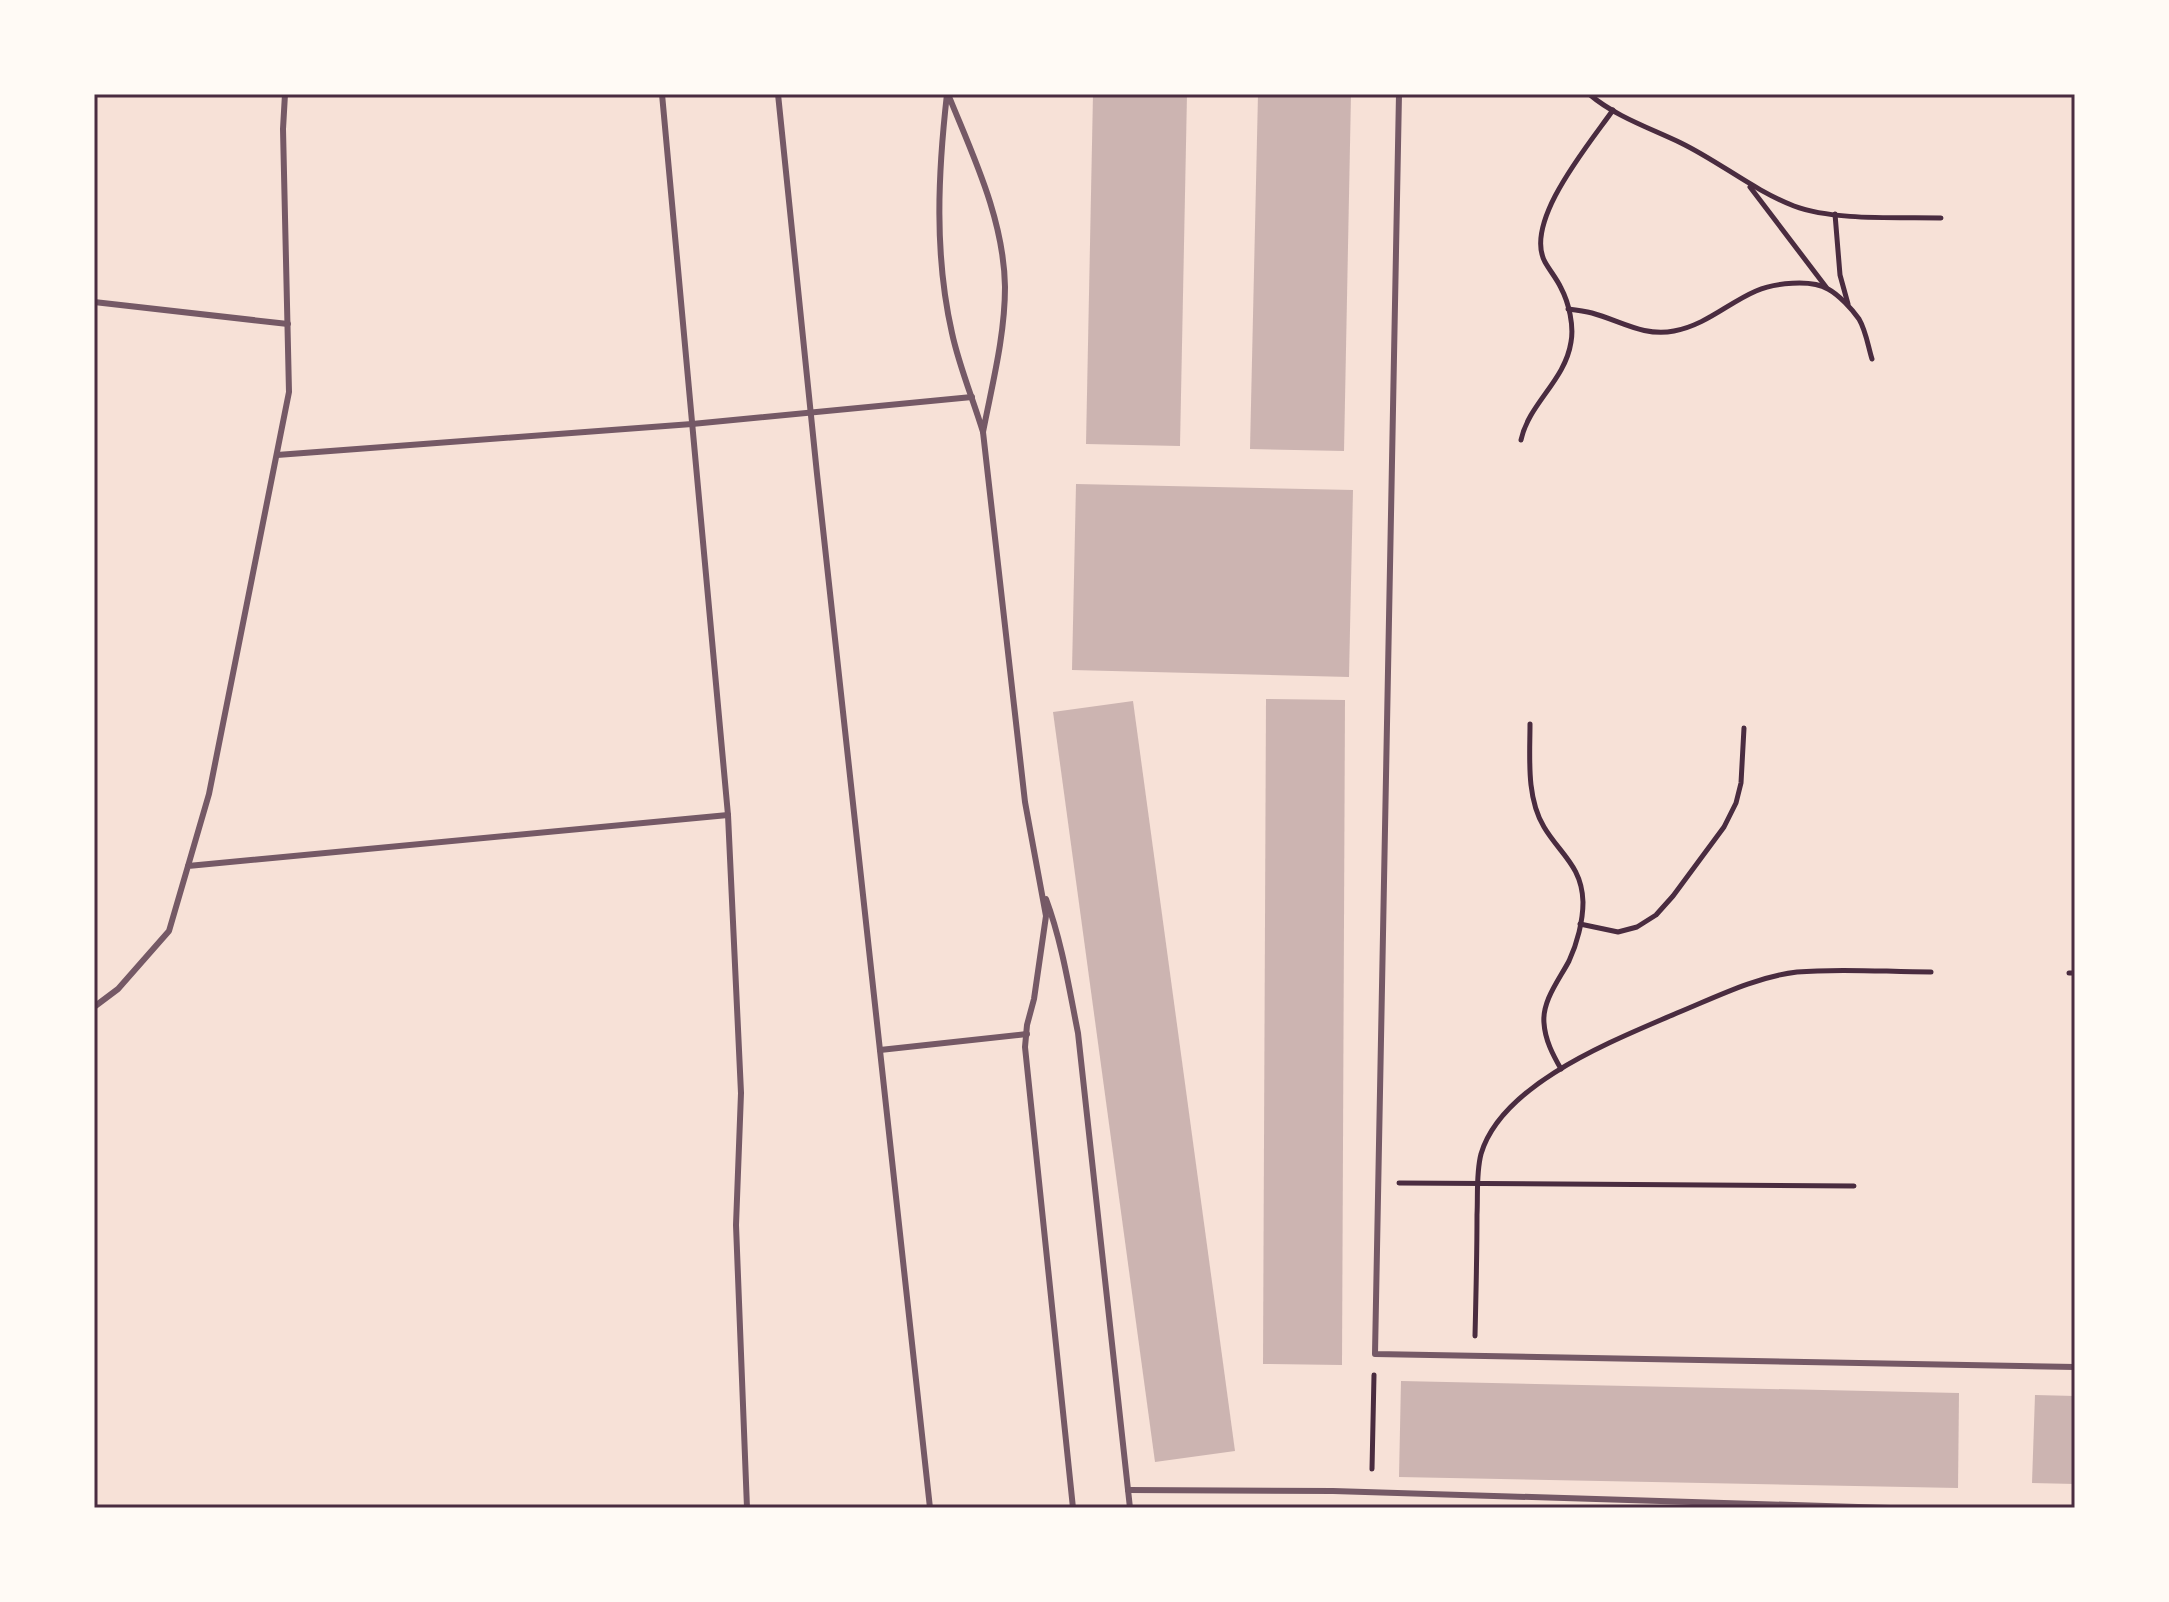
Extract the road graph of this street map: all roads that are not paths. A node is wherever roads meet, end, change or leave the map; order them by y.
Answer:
1 (285, 94) edge
2 (662, 94) edge
3 (778, 94) edge
4 (947, 94) edge
5 (1399, 94) edge
6 (94, 302) edge
7 (288, 324) junction
8 (972, 397) junction
9 (811, 412) junction
10 (692, 424) junction
11 (983, 432) junction
12 (277, 455) junction
13 (728, 815) junction
14 (188, 866) junction
15 (1042, 888) junction
16 (94, 1007) edge
17 (1027, 1034) junction
18 (880, 1050) junction
19 (2075, 1367) edge
20 (1128, 1490) junction
21 (747, 1508) edge
22 (930, 1508) edge
23 (1073, 1508) edge
24 (1130, 1508) edge
25 (1890, 1508) edge

1 - 7 lane
2 - 10 lane
3 - 9 lane
4 - 8 lane
4 - 11 lane
5 - 19 lane
6 - 7 lane
7 - 12 lane
8 - 9 lane
8 - 11 lane
9 - 10 lane
9 - 18 lane
10 - 12 lane
10 - 13 lane
11 - 15 lane
12 - 14 lane
13 - 14 lane
13 - 21 lane
14 - 16 lane
15 - 17 lane
15 - 20 lane
17 - 18 lane
17 - 23 lane
18 - 22 lane
20 - 24 lane
20 - 25 lane

